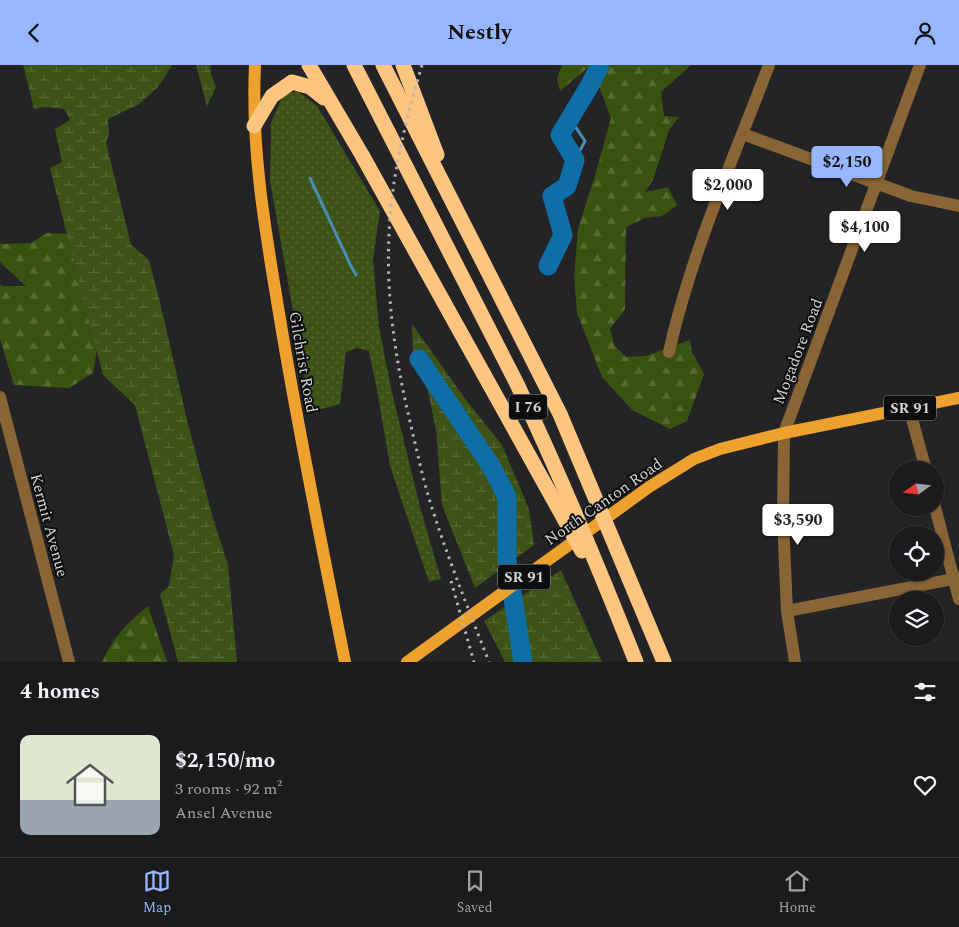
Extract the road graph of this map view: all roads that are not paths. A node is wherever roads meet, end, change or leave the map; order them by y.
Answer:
1 (255, 65) edge
2 (308, 65) edge
3 (354, 65) edge
4 (382, 65) edge
5 (402, 65) edge
6 (769, 65) edge
7 (920, 65) edge
8 (334, 108) junction
9 (254, 126) junction
10 (743, 134) junction
11 (435, 161) junction
12 (876, 184) junction
13 (959, 206) edge
14 (669, 352) dead end
15 (0, 397) edge
16 (959, 398) edge
17 (909, 408) junction
18 (784, 433) junction
19 (924, 461) edge
20 (938, 516) edge
21 (956, 578) edge
22 (959, 599) edge
23 (787, 611) junction
24 (617, 614) junction
25 (69, 662) edge
26 (345, 662) edge
27 (407, 662) edge
28 (636, 662) edge
29 (664, 662) edge
30 (795, 662) edge

1 - 9 main road, Gilchrist Road
2 - 8 highway
3 - 24 highway, I 76
4 - 11 highway, I 76
5 - 11 highway
6 - 10 street
7 - 12 street, Mogadore Road
8 - 9 highway
8 - 24 highway
9 - 26 main road, Gilchrist Road
10 - 12 street
10 - 14 street
11 - 29 highway, I 76
12 - 13 street
12 - 18 street, Mogadore Road
15 - 25 street, Kermit Avenue
16 - 17 main road, SR 91
17 - 18 main road, SR 91
17 - 19 street
18 - 23 street, Mogadore Road
18 - 27 main road, North Canton Road / SR 91
20 - 21 street
21 - 22 street
21 - 23 street
23 - 30 street, Mogadore Road
24 - 28 highway, I 76

